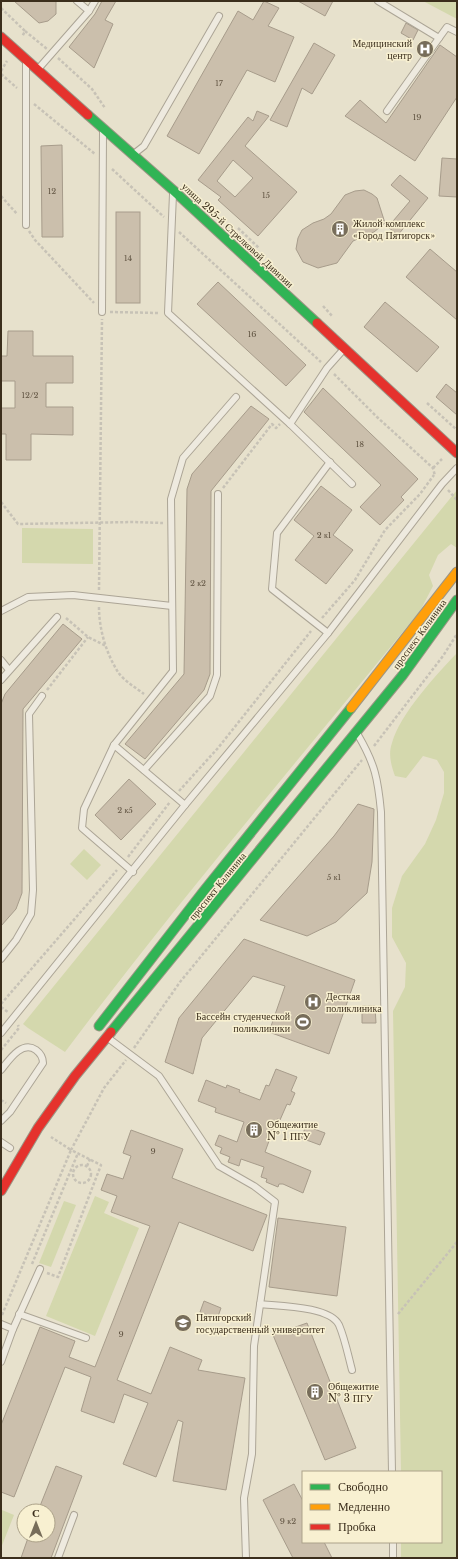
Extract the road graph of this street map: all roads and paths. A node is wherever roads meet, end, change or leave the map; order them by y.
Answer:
1 (77, 1) edge
2 (94, 1) edge
3 (378, 1) edge
4 (89, 11) junction
5 (219, 16) dead end
6 (457, 32) edge
7 (1, 37) edge
8 (439, 38) junction
9 (26, 59) junction
10 (38, 69) junction
11 (1, 74) edge
12 (26, 97) junction
13 (387, 111) dead end
14 (103, 128) junction
15 (134, 154) junction
16 (103, 161) junction
17 (173, 190) junction
18 (1, 196) edge
19 (170, 223) junction
20 (26, 225) junction
21 (102, 312) junction
22 (168, 313) junction
23 (344, 349) junction
24 (327, 368) junction
25 (236, 397) dead end
26 (272, 424) dead end
27 (290, 424) junction
28 (457, 453) edge
29 (330, 462) junction
30 (457, 468) edge
31 (434, 474) junction
32 (352, 484) dead end
33 (442, 484) junction
34 (218, 494) joint
35 (457, 500) edge
36 (1, 502) edge
37 (172, 523) junction
38 (101, 524) junction
39 (457, 572) edge
40 (99, 599) junction
41 (457, 600) edge
42 (172, 606) junction
43 (1, 611) edge
44 (57, 617) joint
45 (317, 624) junction
46 (328, 633) junction
47 (457, 634) edge
48 (88, 637) junction
49 (106, 646) junction
50 (1, 660) edge
51 (387, 664) junction
52 (9, 670) junction
53 (402, 676) junction
54 (1, 680) edge
55 (42, 696) joint
56 (151, 699) junction
57 (357, 732) junction
58 (114, 745) junction
59 (368, 753) junction
60 (144, 770) junction
61 (174, 796) junction
62 (185, 805) junction
63 (122, 864) junction
64 (133, 872) junction
65 (1, 958) edge
66 (1, 1004) edge
67 (2, 1029) edge
68 (94, 1032) dead end
69 (107, 1037) junction
70 (130, 1054) junction
71 (1, 1070) edge
72 (1, 1121) edge
73 (47, 1134) dead end
74 (1, 1142) edge
75 (12, 1144) joint
76 (71, 1150) junction
77 (78, 1153) junction
78 (4, 1158) dead end
79 (90, 1159) junction
80 (87, 1166) junction
81 (73, 1169) junction
82 (91, 1178) junction
83 (95, 1179) junction
84 (1, 1191) edge
85 (457, 1242) edge
86 (31, 1265) dead end
87 (40, 1269) dead end
88 (58, 1277) dead end
89 (260, 1304) junction
90 (19, 1314) junction
91 (1, 1318) edge
92 (1, 1324) edge
93 (390, 1324) junction
94 (13, 1329) junction
95 (86, 1338) dead end
96 (1, 1362) edge
97 (352, 1370) dead end
98 (392, 1471) edge
99 (74, 1515) dead end
100 (393, 1543) edge
101 (58, 1558) edge
102 (246, 1558) edge
103 (393, 1558) edge

1 - 4 lane
2 - 4 lane
3 - 8 lane
4 - 10 lane
5 - 15 lane
6 - 8 lane
7 - 9 main road, улица 295-й Стрелковой Дивизии
8 - 13 lane
9 - 10 main road, улица 295-й Стрелковой Дивизии
9 - 12 lane
10 - 14 main road, улица 295-й Стрелковой Дивизии
11 - 12 path
12 - 16 path
12 - 20 lane
14 - 15 main road, улица 295-й Стрелковой Дивизии
14 - 16 lane
15 - 17 main road, улица 295-й Стрелковой Дивизии
16 - 19 path
16 - 21 lane
17 - 19 lane
17 - 23 main road, улица 295-й Стрелковой Дивизии
18 - 20 path
19 - 22 lane
19 - 24 path
20 - 21 path
21 - 22 path
21 - 38 path
22 - 27 lane
23 - 24 lane
23 - 28 main road, улица 295-й Стрелковой Дивизии
24 - 27 lane
24 - 31 path
25 - 37 lane
26 - 34 path
27 - 29 lane
29 - 32 lane
29 - 45 lane
30 - 33 lane
31 - 33 path
31 - 45 path
33 - 35 path
33 - 46 lane
34 - 60 lane
36 - 38 path
37 - 38 path
37 - 42 lane
38 - 40 path
39 - 51 main road, проспект Калинина
40 - 42 lane
40 - 43 lane
40 - 49 path
41 - 53 main road, проспект Калинина
42 - 56 lane
44 - 48 path
44 - 52 lane
45 - 46 lane
45 - 61 path
46 - 62 lane
47 - 59 path
48 - 49 path
48 - 55 path
49 - 56 path
50 - 52 lane
51 - 53 main road
51 - 68 main road, проспект Калинина
52 - 54 lane
53 - 57 main road, проспект Калинина
55 - 65 lane
56 - 58 lane
57 - 59 lane
57 - 69 main road, проспект Калинина
58 - 60 lane
58 - 63 lane
59 - 70 path
59 - 93 lane
60 - 61 lane
61 - 62 lane
61 - 63 path
62 - 64 lane
63 - 64 lane
63 - 66 path
64 - 67 lane
69 - 70 lane
69 - 84 main road, проспект Калинина
70 - 76 path
70 - 89 lane
71 - 72 lane
73 - 76 path
74 - 75 lane
75 - 78 main road
76 - 77 path
76 - 91 path
77 - 79 path
77 - 81 path
79 - 80 path
79 - 83 path
80 - 81 path
80 - 82 path
81 - 82 path
81 - 86 path
82 - 83 path
83 - 88 path
85 - 93 path
87 - 90 lane
89 - 97 lane
89 - 102 lane
90 - 94 lane
90 - 95 lane
92 - 94 lane
93 - 98 lane
94 - 96 lane
99 - 101 lane
100 - 103 lane

